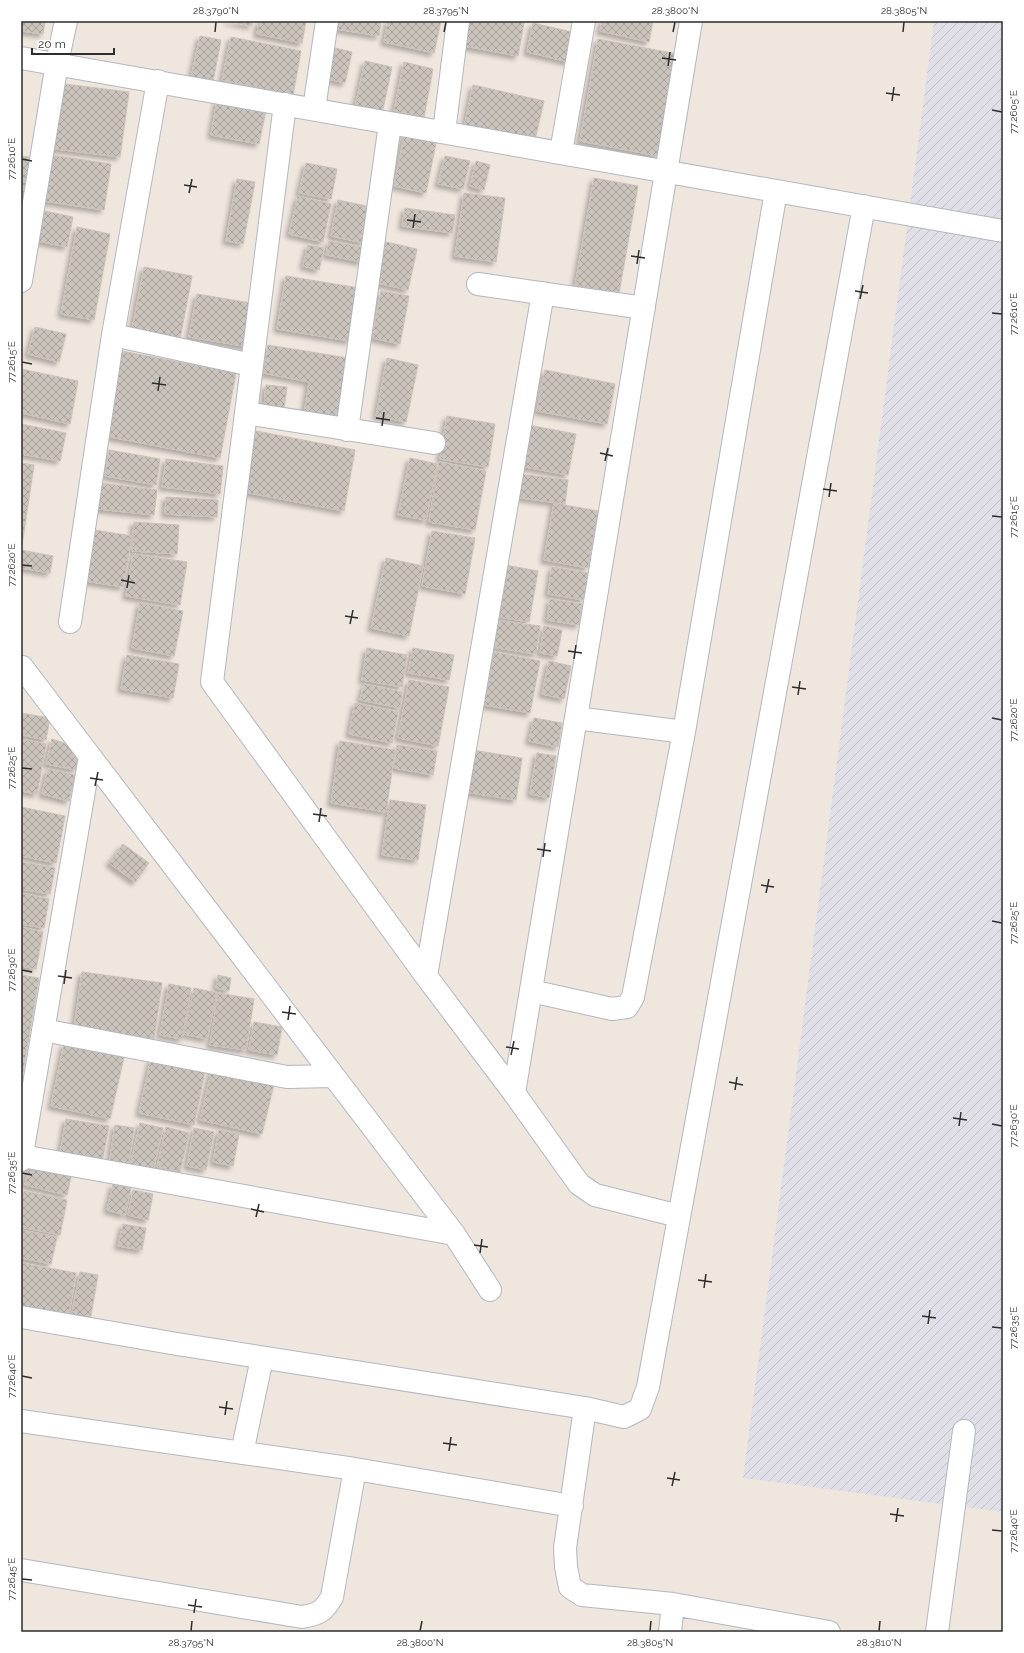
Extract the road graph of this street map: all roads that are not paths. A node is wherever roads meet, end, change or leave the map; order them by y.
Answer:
1 (66, 21) edge
2 (327, 21) edge
3 (458, 21) edge
4 (584, 21) edge
5 (692, 21) edge
6 (21, 58) edge
7 (57, 63) junction
8 (158, 81) junction
9 (285, 104) junction
10 (314, 109) junction
11 (390, 124) junction
12 (444, 132) junction
13 (561, 152) junction
14 (666, 171) junction
15 (776, 191) junction
16 (864, 206) junction
17 (1003, 231) edge
18 (21, 281) edge
19 (478, 284) dead end
20 (543, 293) junction
21 (644, 308) junction
22 (113, 335) junction
23 (252, 365) junction
24 (246, 413) junction
25 (347, 430) junction
26 (434, 443) dead end
27 (70, 622) dead end
28 (22, 668) dead end
29 (576, 718) junction
30 (684, 732) junction
31 (90, 756) junction
32 (426, 976) junction
33 (531, 991) junction
34 (43, 1030) junction
35 (333, 1076) junction
36 (514, 1093) junction
37 (21, 1158) edge
38 (679, 1216) junction
39 (454, 1234) junction
40 (490, 1290) dead end
41 (21, 1317) edge
42 (262, 1358) junction
43 (585, 1408) junction
44 (21, 1421) edge
45 (964, 1432) dead end
46 (242, 1454) junction
47 (355, 1469) junction
48 (572, 1506) junction
49 (21, 1570) edge
50 (673, 1604) junction
51 (670, 1632) edge
52 (829, 1632) edge
53 (937, 1632) edge

1 - 7 street
2 - 10 street
3 - 12 street
4 - 13 street
5 - 14 street
6 - 7 street
7 - 8 street
7 - 18 street
8 - 9 street
8 - 22 street
9 - 10 street
9 - 23 street
10 - 11 street
11 - 12 street
11 - 25 street
12 - 13 street
13 - 14 street
14 - 15 street
14 - 21 street
15 - 16 street
15 - 30 street
16 - 17 street
16 - 38 street
19 - 20 street
20 - 21 street
20 - 32 street
21 - 29 street
22 - 23 street
22 - 27 street
23 - 24 street
24 - 25 street
24 - 32 street
25 - 26 street
28 - 31 street
29 - 30 street
29 - 33 street
30 - 33 street
31 - 34 street
31 - 35 street
32 - 36 street
33 - 36 street
34 - 35 street
34 - 37 street
35 - 39 street
36 - 38 street
37 - 39 street
38 - 43 street
39 - 40 street
41 - 42 street
42 - 43 street
42 - 46 street
43 - 48 street
44 - 46 street
45 - 53 street
46 - 47 street
47 - 48 street
47 - 49 street
48 - 50 street
50 - 51 street
50 - 52 street

